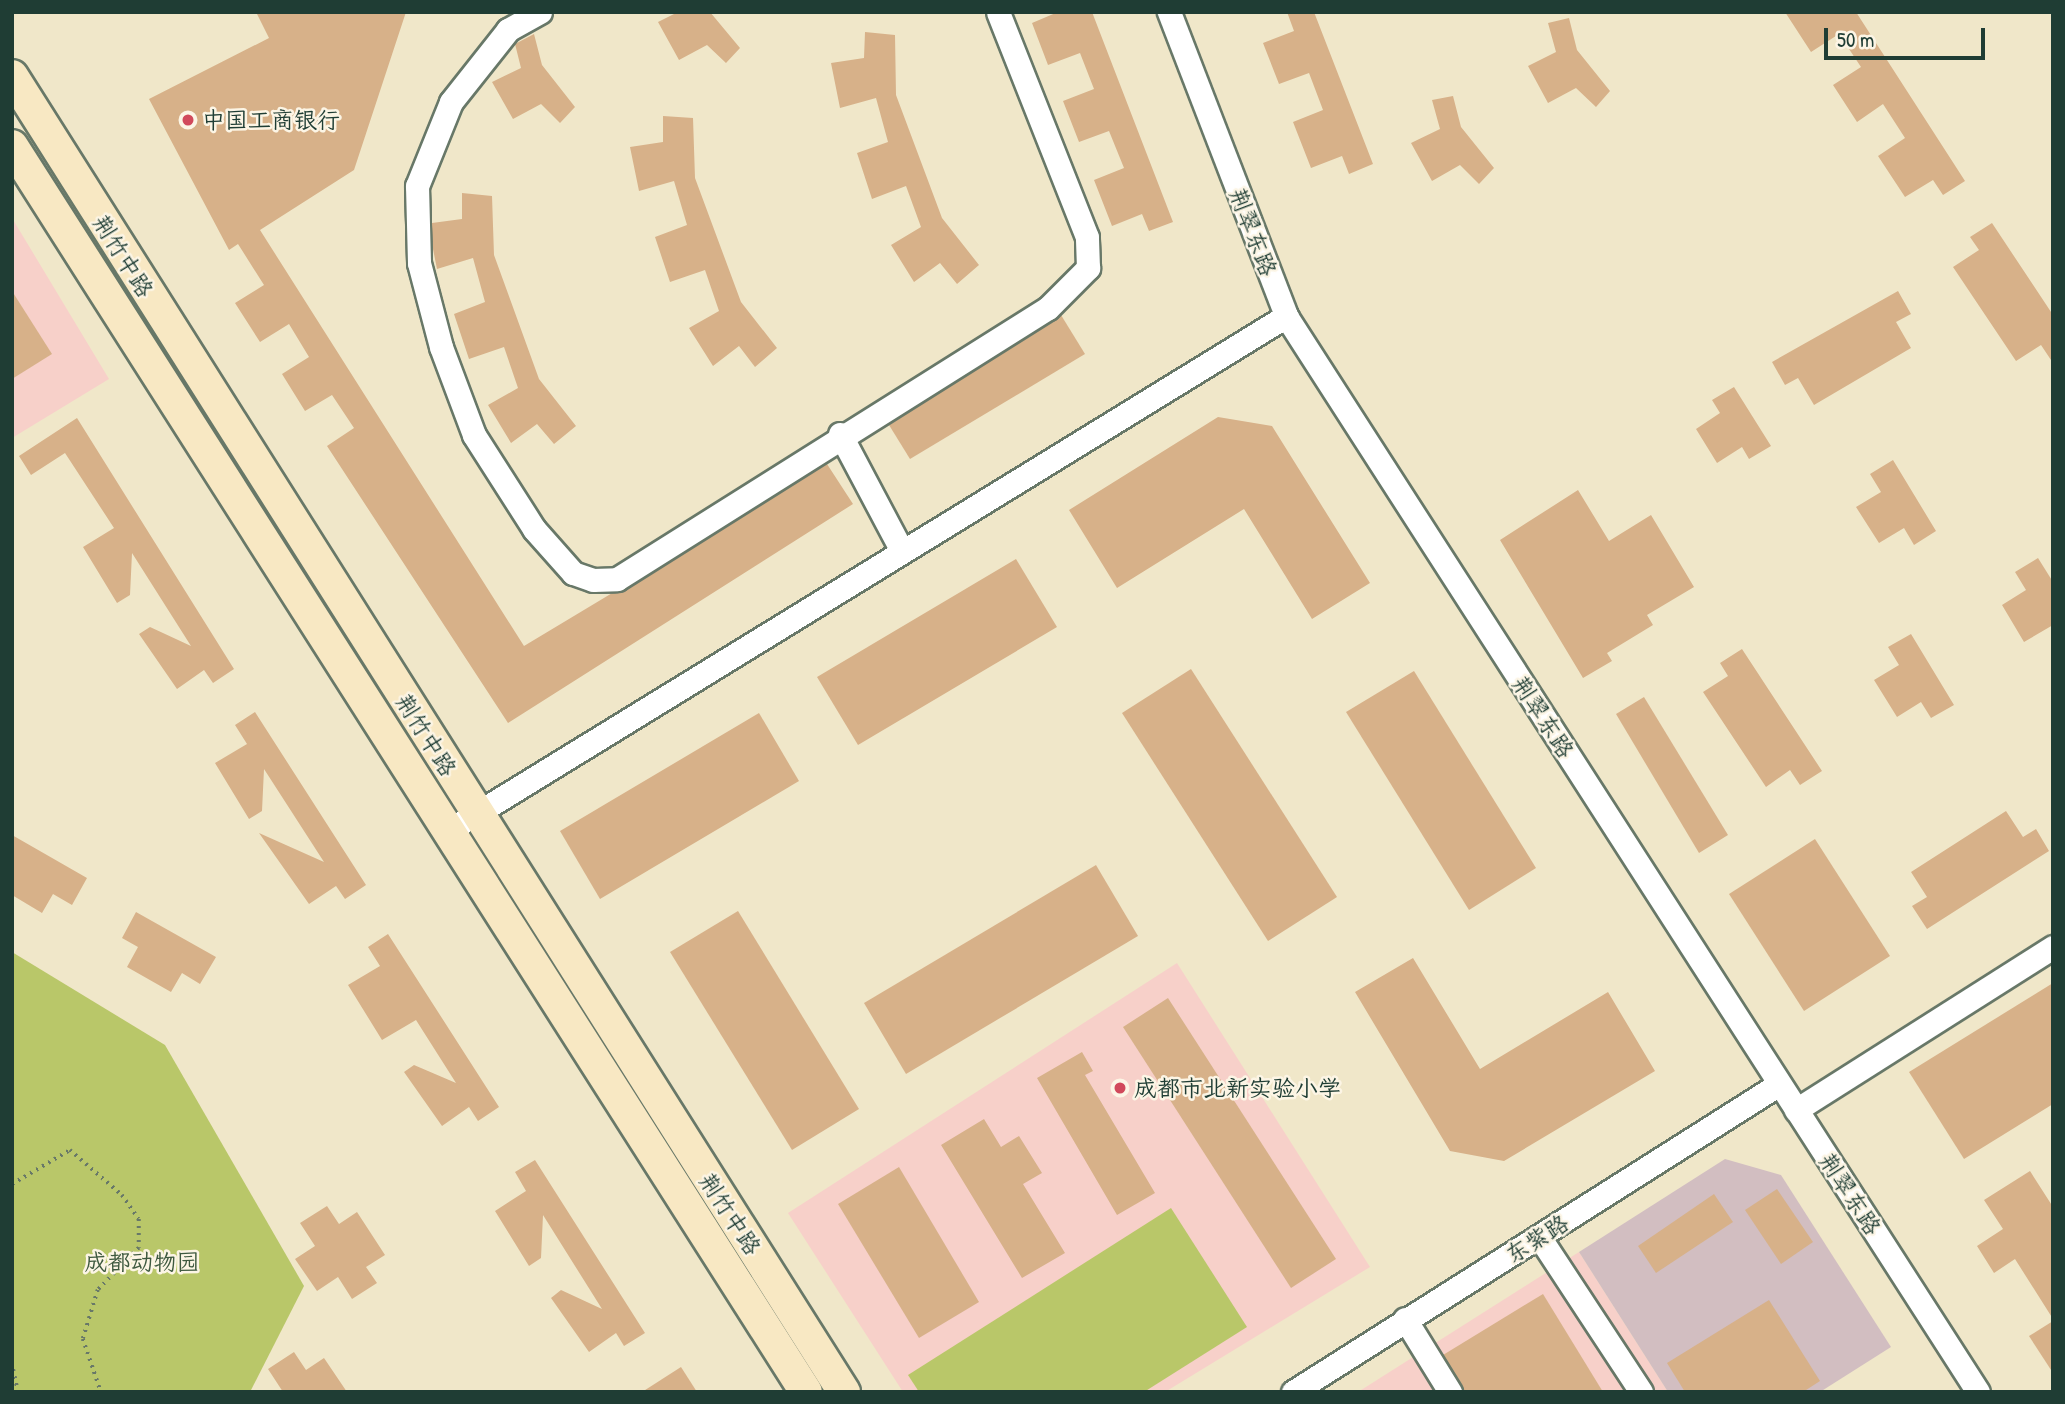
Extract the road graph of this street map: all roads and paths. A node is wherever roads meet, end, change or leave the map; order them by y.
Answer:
1 (540, 12) edge
2 (998, 12) edge
3 (1169, 12) edge
4 (12, 76) edge
5 (12, 146) edge
6 (1286, 316) junction
7 (840, 435) junction
8 (902, 551) junction
9 (475, 813) junction
10 (448, 831) junction
11 (2053, 947) edge
12 (1779, 1084) junction
13 (1796, 1110) junction
14 (12, 1184) edge
15 (1540, 1238) junction
16 (1405, 1319) junction
17 (12, 1363) edge
18 (18, 1392) edge
19 (101, 1392) edge
20 (806, 1392) edge
21 (844, 1392) edge
22 (1293, 1392) edge
23 (1450, 1392) edge
24 (1641, 1392) edge
25 (1978, 1392) edge

1 - 7 street
2 - 7 street
3 - 6 street, 荆翠东路
4 - 9 main road, 荆竹中路
5 - 10 main road, 荆竹中路
6 - 8 street
6 - 12 street, 荆翠东路
7 - 8 street
8 - 9 street
9 - 10 street
9 - 21 main road, 荆竹中路
10 - 20 main road, 荆竹中路
11 - 13 street
12 - 13 street, 荆翠东路
12 - 15 street, 东紫路
13 - 25 street, 荆翠东路
14 - 19 path
15 - 16 street, 东紫路
15 - 24 street
16 - 22 street, 东紫路
16 - 23 street
17 - 18 path

